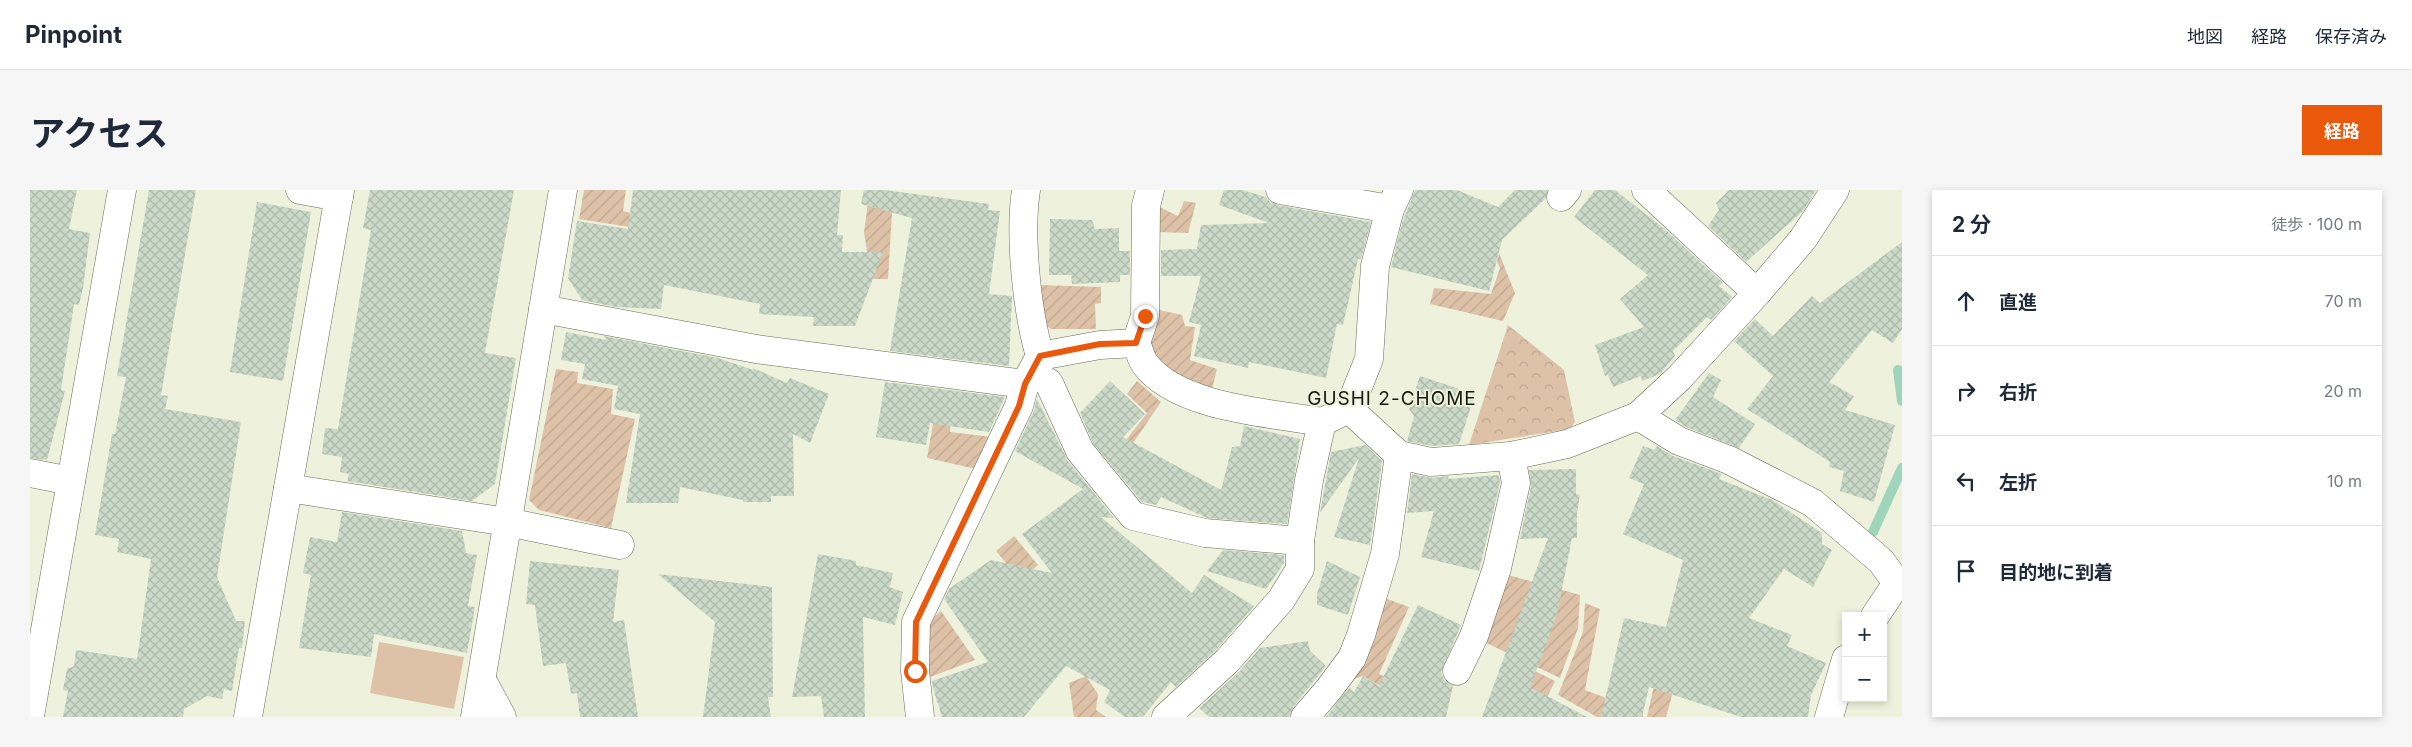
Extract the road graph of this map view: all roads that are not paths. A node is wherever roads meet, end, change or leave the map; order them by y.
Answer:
1 (122, 190) edge
2 (300, 190) edge
3 (563, 190) edge
4 (1026, 190) edge
5 (1150, 190) edge
6 (1280, 190) edge
7 (1646, 190) edge
8 (1835, 190) edge
9 (340, 193) edge
10 (1395, 200) edge
11 (1758, 293) junction
12 (543, 309) junction
13 (1136, 343) junction
14 (1032, 371) junction
15 (1349, 409) junction
16 (1638, 416) junction
17 (1322, 422) junction
18 (1399, 454) junction
19 (1511, 456) junction
20 (30, 473) edge
21 (71, 481) junction
22 (288, 488) junction
23 (507, 522) junction
24 (1300, 541) junction
25 (620, 545) dead end
26 (1900, 583) edge
27 (1878, 612) edge
28 (1457, 671) dead end
29 (1842, 673) edge
30 (482, 680) junction
31 (30, 716) edge
32 (248, 717) edge
33 (475, 717) edge
34 (502, 717) edge
35 (920, 717) edge
36 (1166, 717) edge
37 (1305, 717) edge
38 (1829, 717) edge

1 - 21 street
2 - 9 street
3 - 12 street
4 - 14 street
5 - 13 street
6 - 10 street
7 - 11 street
8 - 11 street
9 - 22 street
10 - 15 street
11 - 16 street
12 - 14 street
12 - 23 street
13 - 14 street
13 - 17 street
14 - 24 street
14 - 35 street
15 - 17 street
15 - 18 street
16 - 19 street
16 - 26 street
17 - 24 street
18 - 19 street
18 - 37 street
19 - 28 street
20 - 21 street
21 - 31 street
22 - 23 street
22 - 32 street
23 - 25 street
23 - 30 street
24 - 36 street
26 - 27 street
29 - 38 street
30 - 33 street
30 - 34 street

